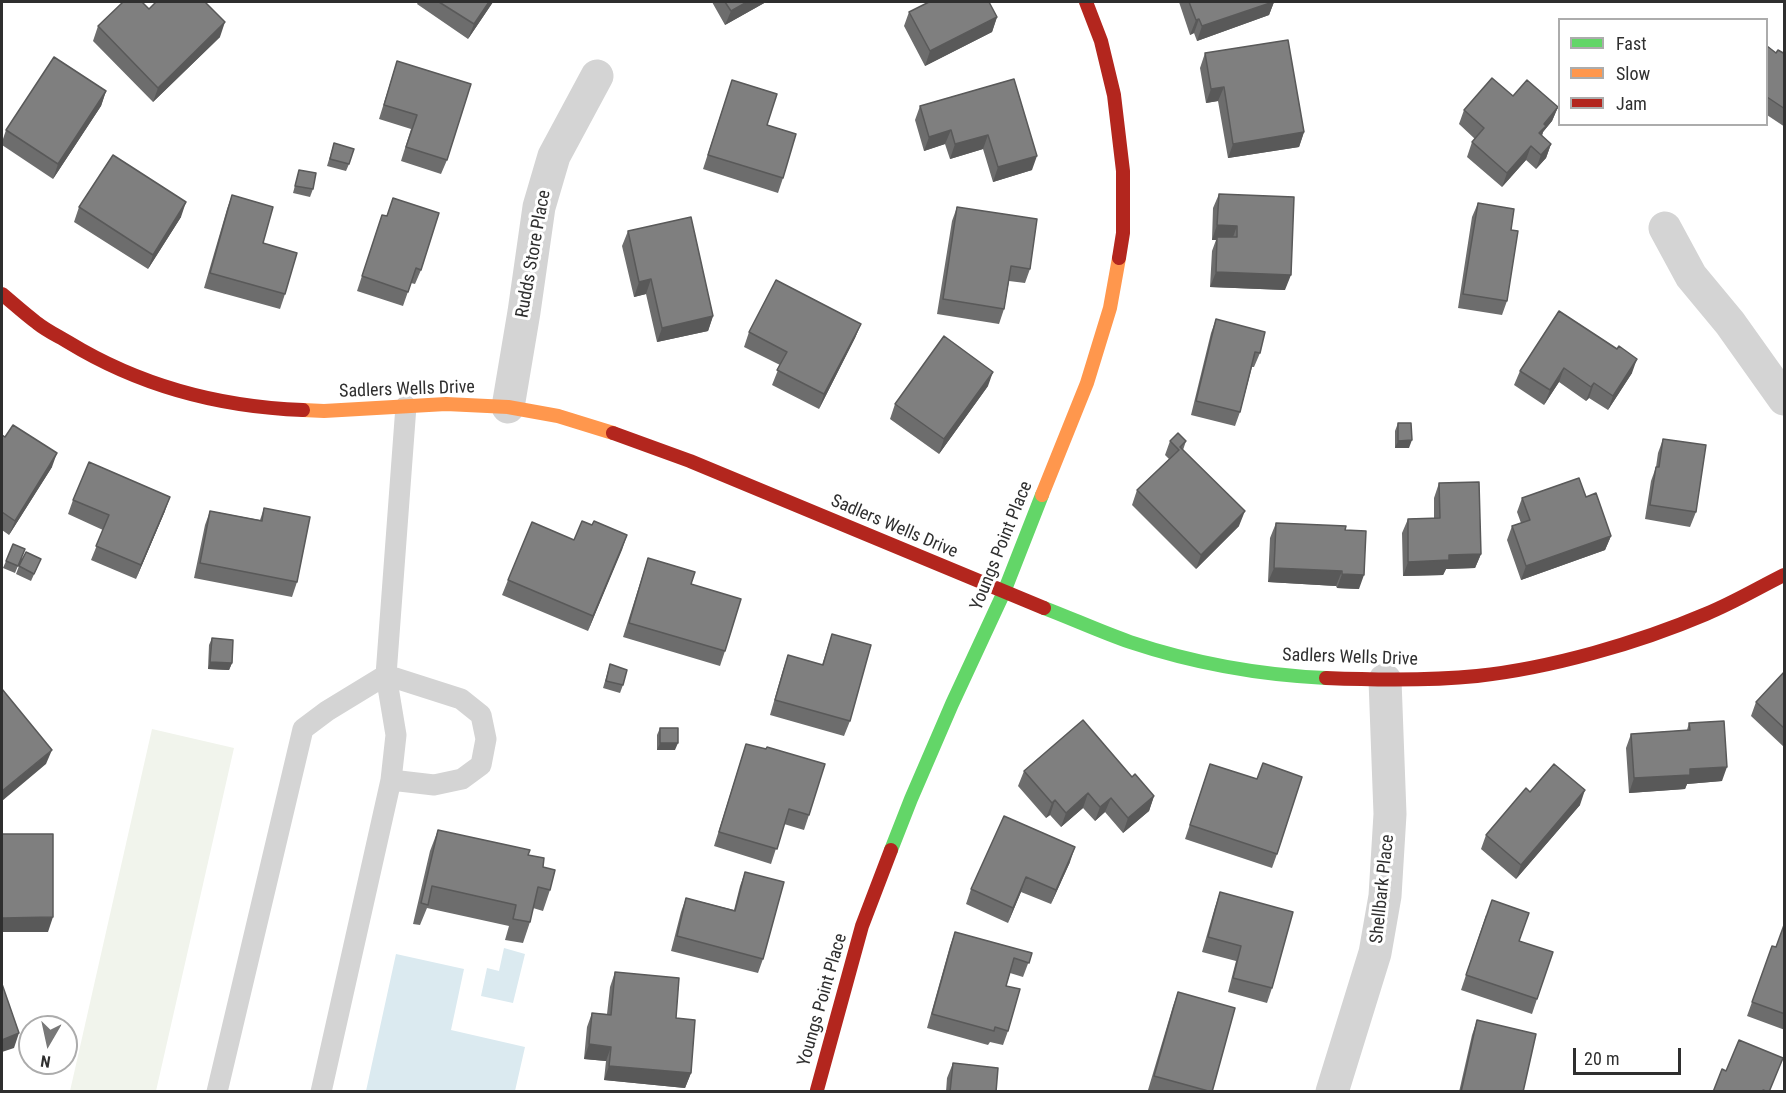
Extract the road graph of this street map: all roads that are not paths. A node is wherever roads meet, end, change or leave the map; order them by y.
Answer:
1 (1086, 2) edge
2 (597, 76) dead end
3 (1665, 228) dead end
4 (2, 294) edge
5 (1785, 399) edge
6 (406, 406) junction
7 (508, 407) junction
8 (1785, 575) edge
9 (1004, 592) junction
10 (386, 675) junction
11 (1385, 680) junction
12 (391, 780) junction
13 (817, 1089) dead end
14 (217, 1092) edge
15 (321, 1092) edge
16 (1332, 1092) edge

1 - 9 street, Youngs Point Place
2 - 7 street, Rudds Store Place
3 - 5 street
4 - 6 street, Sadlers Wells Drive
6 - 7 street, Sadlers Wells Drive
6 - 10 lane
7 - 9 street, Sadlers Wells Drive
8 - 11 street, Sadlers Wells Drive
9 - 11 street, Sadlers Wells Drive
9 - 13 street, Youngs Point Place
10 - 12 lane
10 - 12 lane
10 - 14 lane
11 - 16 street, Shellbark Place
12 - 15 lane

